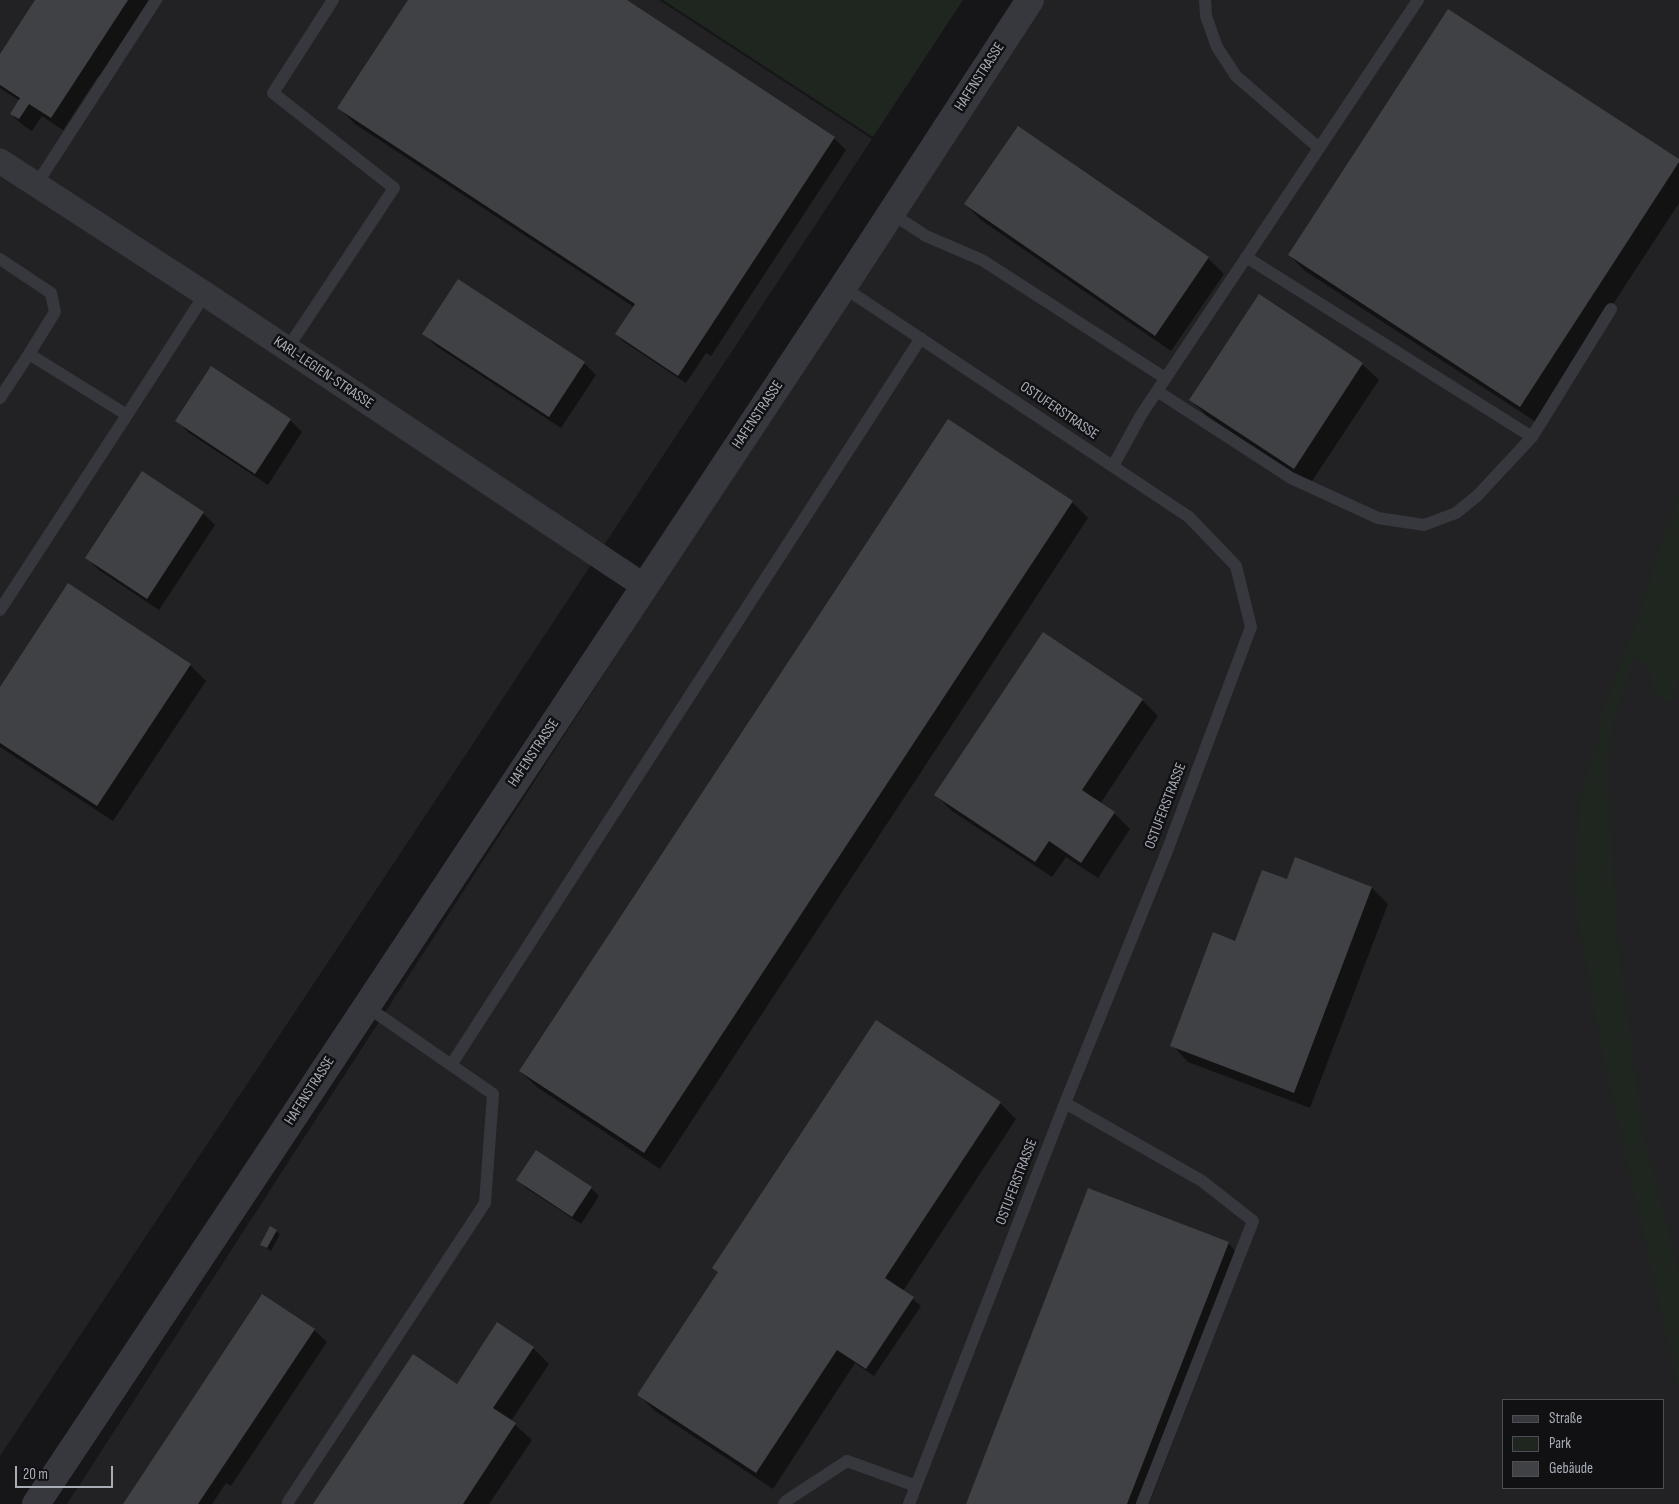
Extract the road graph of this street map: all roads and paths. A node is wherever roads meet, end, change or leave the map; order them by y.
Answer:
1 (156, 0) edge
2 (333, 0) edge
3 (1030, 0) edge
4 (1205, 0) edge
5 (1417, 1) edge
6 (1319, 148) junction
7 (0, 161) edge
8 (36, 185) junction
9 (891, 213) junction
10 (1246, 257) junction
11 (0, 259) edge
12 (843, 287) junction
13 (205, 294) junction
14 (1611, 309) dead end
15 (921, 338) junction
16 (287, 349) junction
17 (29, 354) junction
18 (1165, 378) junction
19 (1157, 390) junction
20 (0, 398) edge
21 (127, 415) junction
22 (1532, 437) junction
23 (1113, 466) junction
24 (644, 586) junction
25 (0, 610) edge
26 (366, 1006) junction
27 (451, 1065) junction
28 (1065, 1103) junction
29 (916, 1486) junction
30 (288, 1502) dead end
31 (36, 1504) edge
32 (784, 1504) edge
33 (909, 1504) edge
34 (1142, 1504) edge

1 - 8 lane
2 - 16 lane
3 - 9 street, HAFENSTRASSE
4 - 6 lane
5 - 6 lane
6 - 10 lane
7 - 8 street, KARL-LEGIEN-STRASSE
8 - 13 street, KARL-LEGIEN-STRASSE
9 - 12 street, HAFENSTRASSE
9 - 18 lane
10 - 18 lane
10 - 22 lane
11 - 17 lane
12 - 15 lane, OSTUFERSTRASSE
12 - 24 street, HAFENSTRASSE
13 - 16 street, KARL-LEGIEN-STRASSE
13 - 21 lane
14 - 22 lane
15 - 23 lane, OSTUFERSTRASSE
15 - 27 lane
16 - 24 street, KARL-LEGIEN-STRASSE
17 - 20 lane
17 - 21 lane
18 - 19 lane
19 - 22 lane
19 - 23 lane
21 - 25 lane
23 - 28 lane, OSTUFERSTRASSE
24 - 26 street, HAFENSTRASSE
26 - 27 lane
26 - 31 street, HAFENSTRASSE
27 - 30 lane
28 - 29 lane, OSTUFERSTRASSE
28 - 34 lane
29 - 32 lane
29 - 33 lane, OSTUFERSTRASSE

